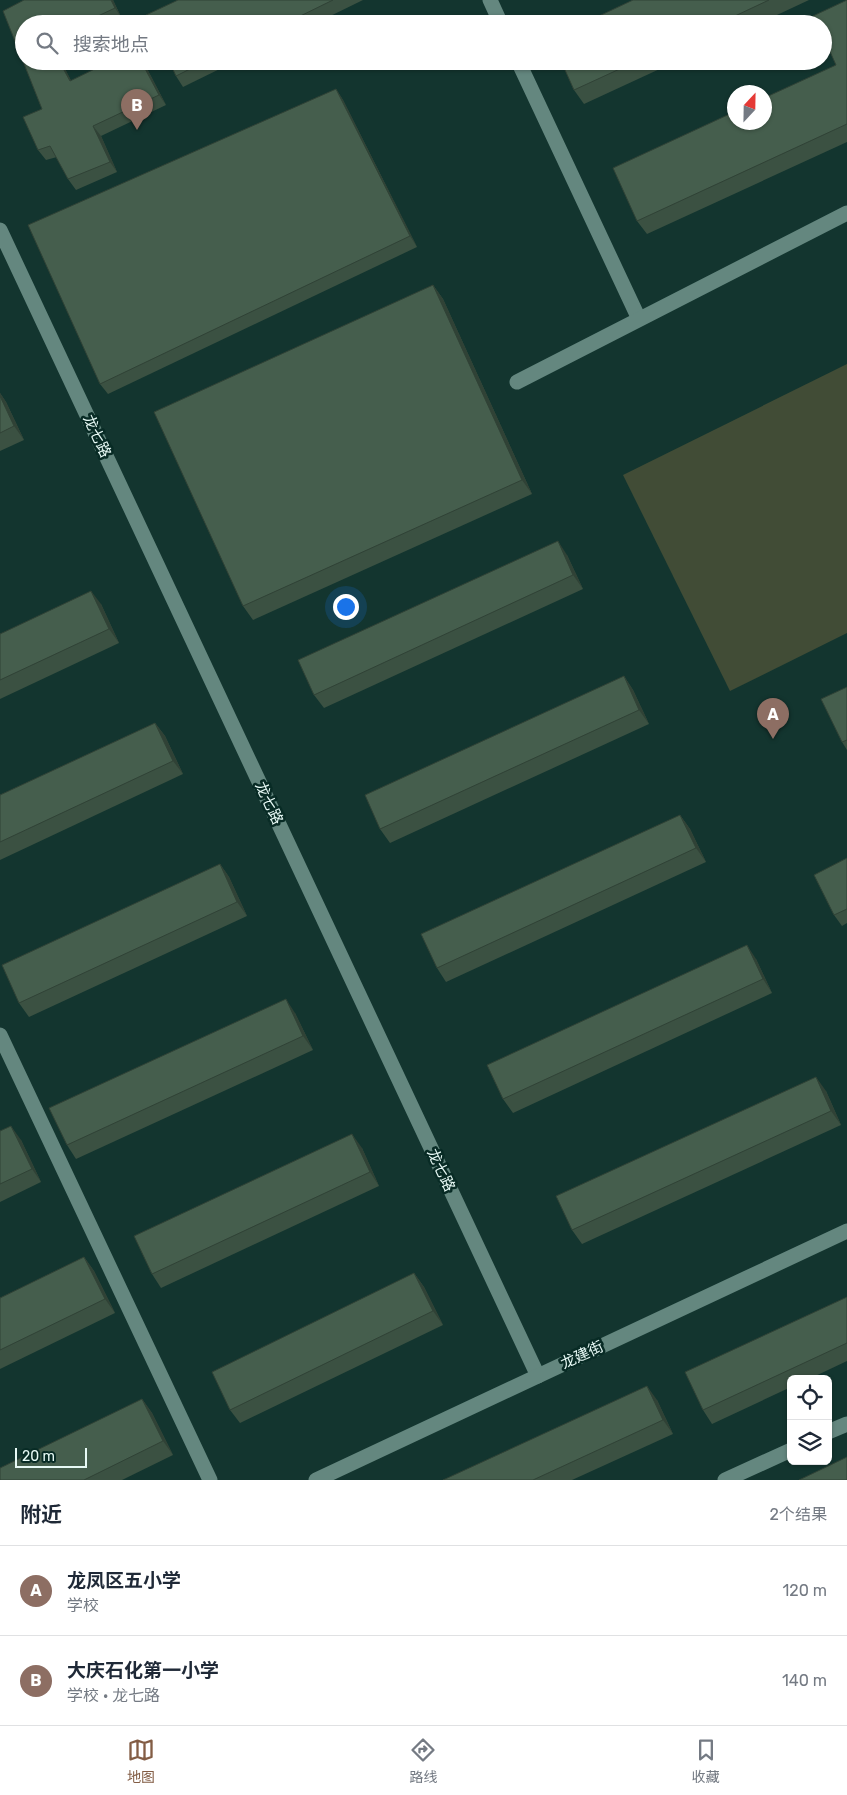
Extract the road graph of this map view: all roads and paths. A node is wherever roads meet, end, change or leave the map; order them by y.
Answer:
1 (490, 0) edge
2 (497, 15) edge
3 (522, 70) edge
4 (847, 213) edge
5 (0, 230) edge
6 (639, 319) junction
7 (517, 382) dead end
8 (0, 1035) edge
9 (847, 1231) edge
10 (538, 1376) junction
11 (847, 1424) edge
12 (832, 1430) edge
13 (787, 1452) edge
14 (324, 1478) edge
15 (210, 1480) edge
16 (725, 1480) edge

1 - 2 street
3 - 6 street
4 - 6 street
5 - 10 street, 龙七路
6 - 7 street
8 - 15 street
9 - 10 street, 龙建街
10 - 14 street, 龙建街
11 - 12 street
13 - 16 street

